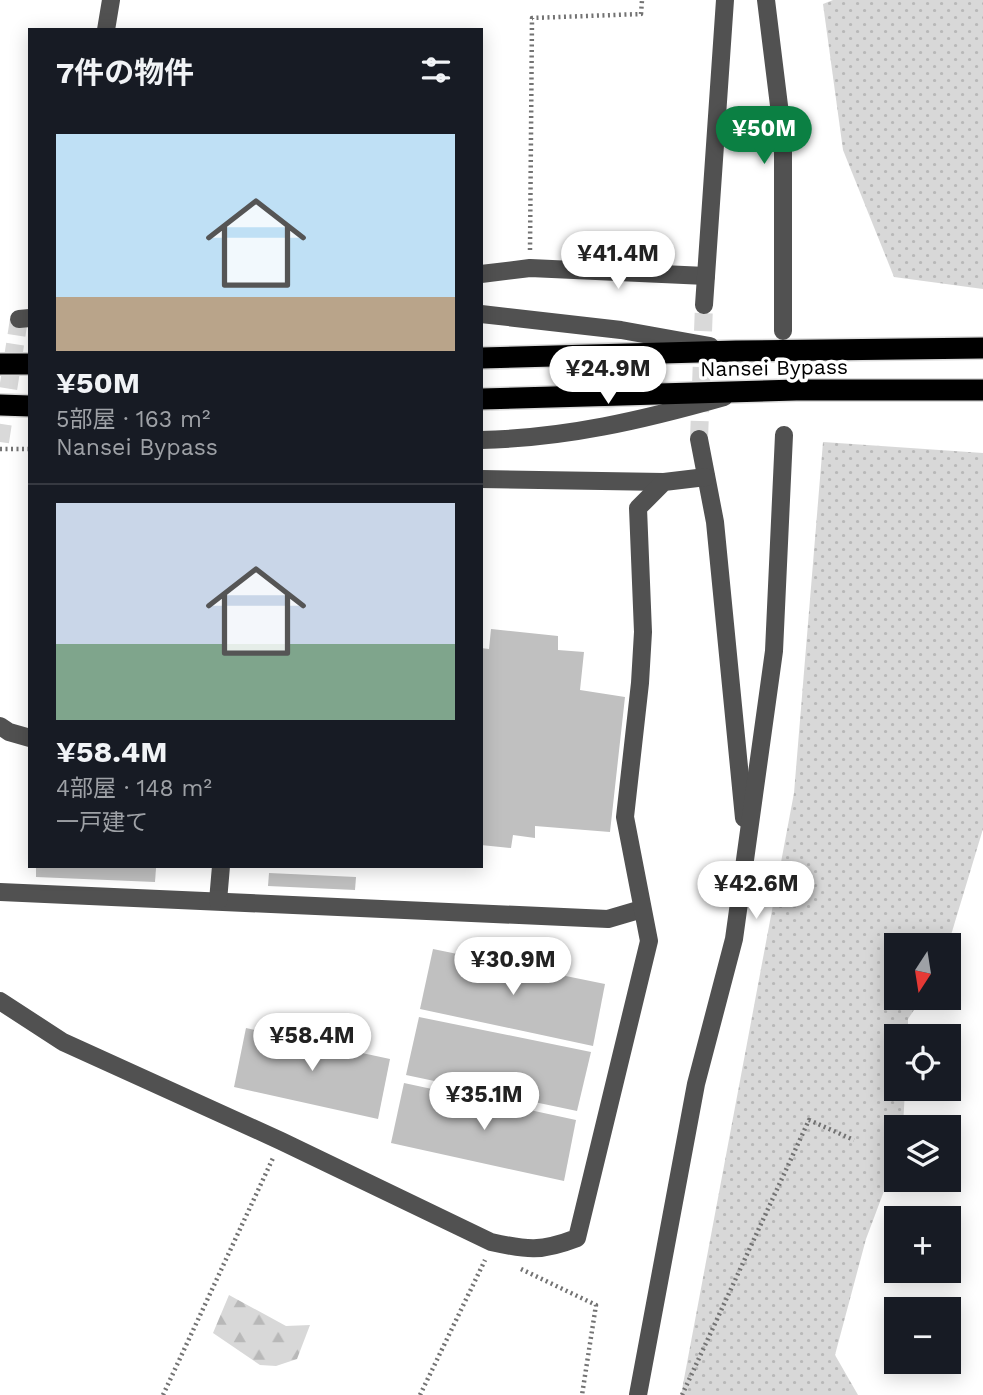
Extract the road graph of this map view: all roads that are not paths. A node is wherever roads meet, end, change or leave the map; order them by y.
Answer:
1 (110, 0) edge
2 (726, 0) edge
3 (766, 0) edge
4 (106, 28) edge
5 (483, 274) edge
6 (706, 275) junction
7 (704, 305) tunnel mouth
8 (483, 314) edge
9 (783, 331) dead end
10 (983, 348) edge
11 (736, 351) junction
12 (483, 358) edge
13 (0, 364) edge
14 (28, 364) edge
15 (983, 390) edge
16 (738, 393) junction
17 (483, 399) edge
18 (0, 405) edge
19 (28, 406) edge
20 (784, 435) dead end
21 (699, 439) tunnel mouth
22 (483, 440) edge
23 (706, 477) junction
24 (483, 479) edge
25 (664, 482) junction
26 (0, 726) edge
27 (28, 737) edge
28 (747, 849) junction
29 (221, 868) edge
30 (0, 892) edge
31 (218, 901) junction
32 (642, 909) junction
33 (0, 1001) edge
34 (638, 1395) edge

1 - 4 street
2 - 6 street
3 - 9 street
5 - 6 street
6 - 7 street
8 - 11 street
10 - 11 highway, Nansei Bypass
11 - 12 highway, Nansei Bypass
13 - 14 highway
15 - 16 highway, Nansei Bypass
16 - 17 highway, Nansei Bypass
16 - 22 street
18 - 19 highway
20 - 28 street
21 - 23 street
23 - 25 street
23 - 28 street
24 - 25 street
25 - 32 street
26 - 27 street
28 - 34 street
29 - 31 street
30 - 31 street
31 - 32 street
32 - 33 street

